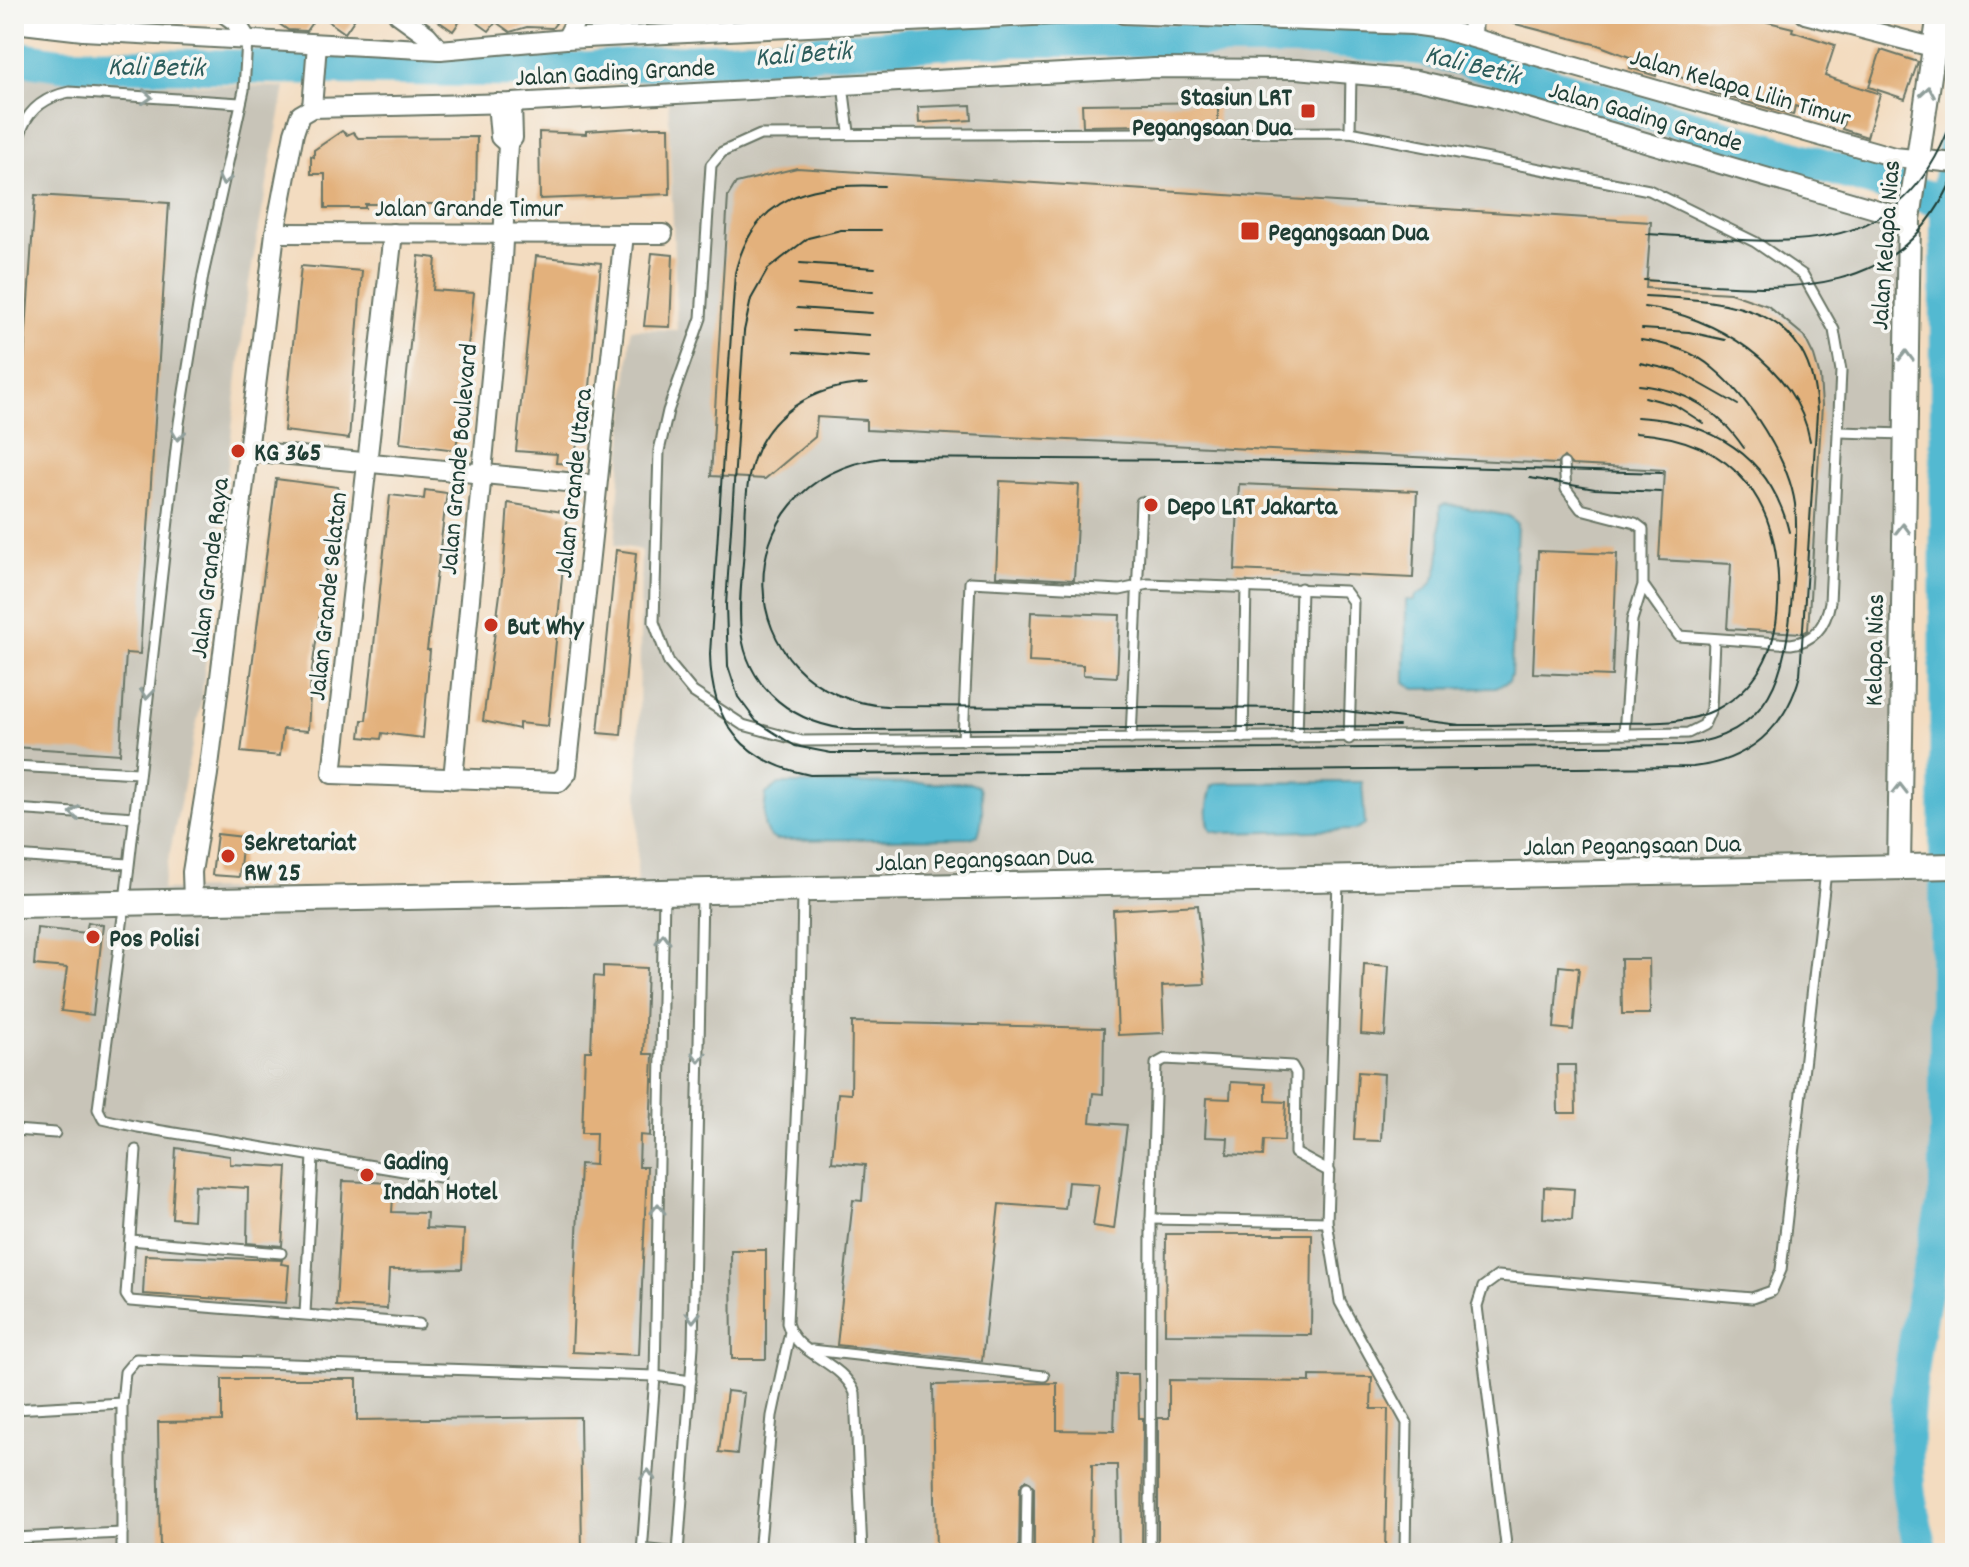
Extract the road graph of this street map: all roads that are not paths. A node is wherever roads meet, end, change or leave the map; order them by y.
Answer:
1 (225, 14) edge
2 (398, 14) edge
3 (579, 14) edge
4 (763, 14) edge
5 (1059, 14) edge
6 (1074, 14) edge
7 (1123, 14) edge
8 (1473, 14) edge
9 (1805, 14) edge
10 (1939, 14) edge
11 (948, 16) edge
12 (14, 23) edge
13 (783, 27) junction
14 (1472, 37) junction
15 (566, 39) junction
16 (253, 41) junction
17 (313, 48) junction
18 (1936, 48) junction
19 (440, 50) junction
20 (1351, 72) junction
21 (843, 85) junction
22 (240, 103) junction
23 (505, 103) junction
24 (312, 105) junction
25 (849, 132) junction
26 (1350, 132) junction
27 (1949, 163) edge
28 (1916, 165) junction
29 (14, 204) edge
30 (1910, 209) junction
31 (504, 232) junction
32 (275, 233) junction
33 (393, 233) junction
34 (624, 234) junction
35 (663, 234) dead end
36 (1840, 432) junction
37 (1904, 434) junction
38 (249, 451) junction
39 (367, 461) junction
40 (1564, 464) dead end
41 (483, 472) junction
42 (597, 485) junction
43 (1141, 502) dead end
44 (1643, 585) junction
45 (1137, 586) junction
46 (1246, 587) junction
47 (1301, 588) junction
48 (1714, 640) junction
49 (1624, 734) junction
50 (1243, 738) junction
51 (1297, 738) junction
52 (1131, 739) junction
53 (1349, 739) junction
54 (963, 740) junction
55 (14, 766) edge
56 (138, 773) junction
57 (453, 779) junction
58 (14, 809) edge
59 (135, 817) junction
60 (14, 856) edge
61 (128, 864) junction
62 (1955, 866) edge
63 (1906, 867) junction
64 (1827, 868) junction
65 (1338, 877) junction
66 (803, 891) junction
67 (664, 893) junction
68 (702, 893) junction
69 (193, 900) junction
70 (125, 901) junction
71 (14, 905) edge
72 (14, 1130) edge
73 (55, 1133) dead end
74 (136, 1150) dead end
75 (313, 1156) junction
76 (1330, 1172) junction
77 (440, 1177) dead end
78 (1151, 1219) junction
79 (1327, 1222) junction
80 (130, 1240) junction
81 (281, 1253) dead end
82 (305, 1314) junction
83 (419, 1324) dead end
84 (790, 1332) junction
85 (809, 1350) junction
86 (655, 1376) junction
87 (1044, 1376) dead end
88 (691, 1381) junction
89 (122, 1403) junction
90 (14, 1409) edge
91 (1027, 1487) dead end
92 (122, 1533) junction
93 (14, 1538) edge
94 (642, 1551) edge
95 (122, 1553) edge
96 (678, 1553) edge
97 (759, 1553) edge
98 (862, 1553) edge
99 (1026, 1553) edge
100 (1150, 1553) edge
101 (1405, 1553) edge
102 (1507, 1553) edge

1 - 16 street
2 - 19 street
3 - 15 street
4 - 13 street
5 - 6 street
5 - 11 street
7 - 14 street, Jalan Kelapa Lilin Timur
8 - 14 street
9 - 18 street
10 - 18 street, Jalan Kelapa Nias
11 - 13 street
12 - 16 street
13 - 15 street
14 - 28 street, Jalan Kelapa Lilin Timur
15 - 19 street
16 - 17 street
16 - 22 lane
17 - 19 street
17 - 24 street
28 -> 18 street, Jalan Kelapa Nias
20 - 21 street, Jalan Gading Grande
20 - 26 lane
20 - 30 street, Jalan Gading Grande
21 - 23 street, Jalan Gading Grande
21 - 25 lane
29 -> 22 lane
22 -> 56 lane
23 - 24 street, Jalan Gading Grande
23 - 31 street, Jalan Grande Boulevard
24 - 32 street, Jalan Grande Raya
25 - 26 lane
25 - 54 lane
26 - 36 lane
27 - 28 street, Jalan Kelapa Lilin Timur
28 - 30 street, Jalan Kelapa Nias
37 -> 30 street, Jalan Kelapa Nias
31 - 33 street, Jalan Grande Timur
31 - 34 street, Jalan Grande Timur
31 - 41 street, Jalan Grande Boulevard
32 - 33 street, Jalan Grande Timur
32 - 38 street, Jalan Grande Raya
33 - 39 street, Jalan Grande Selatan
34 - 35 street, Jalan Grande Timur
34 - 42 street, Jalan Grande Utara
36 - 37 lane
36 - 48 lane
63 -> 37 street, Kelapa Nias
38 - 39 street
38 - 69 street, Jalan Grande Raya
39 - 41 street
39 - 57 street, Jalan Grande Selatan
40 - 44 lane
41 - 42 street
41 - 57 street, Jalan Grande Boulevard
42 - 57 street, Jalan Grande Utara
43 - 45 lane
44 - 48 lane
44 - 49 lane
45 - 46 lane
45 - 52 lane
45 - 54 lane
46 - 47 lane
46 - 50 lane
47 - 51 lane
47 - 53 lane
48 - 49 lane
49 - 53 lane
50 - 51 lane
50 - 52 lane
51 - 53 lane
52 - 54 lane
55 - 56 lane
56 - 59 lane
59 -> 58 lane
59 - 61 lane
60 - 61 lane
61 - 70 lane
62 - 63 main road, Jalan Pegangsaan Dua
63 - 64 main road, Jalan Pegangsaan Dua
64 - 65 main road, Jalan Pegangsaan Dua
64 - 102 lane
65 - 66 main road, Jalan Pegangsaan Dua
65 - 76 lane
66 - 68 main road, Jalan Pegangsaan Dua
66 - 84 lane
67 - 68 main road, Jalan Pegangsaan Dua
67 - 69 main road, Jalan Pegangsaan Dua
86 -> 67 lane
68 -> 88 lane
69 - 70 main road, Jalan Pegangsaan Dua
70 - 71 main road, Jalan Pegangsaan Dua
70 - 75 lane
72 - 73 lane
74 - 80 lane
75 - 77 lane
75 - 82 lane
76 - 78 lane
76 - 79 lane
78 - 79 lane
78 - 100 lane
79 - 101 lane
80 - 81 lane
80 - 82 lane
82 - 83 lane
84 - 85 lane
84 - 97 lane
85 - 87 lane
85 - 98 lane
86 - 88 lane
86 - 89 lane
94 -> 86 lane
88 - 96 lane
89 - 90 lane
89 - 92 lane
91 - 99 lane
92 - 93 lane
92 - 95 lane
94 - 96 lane

